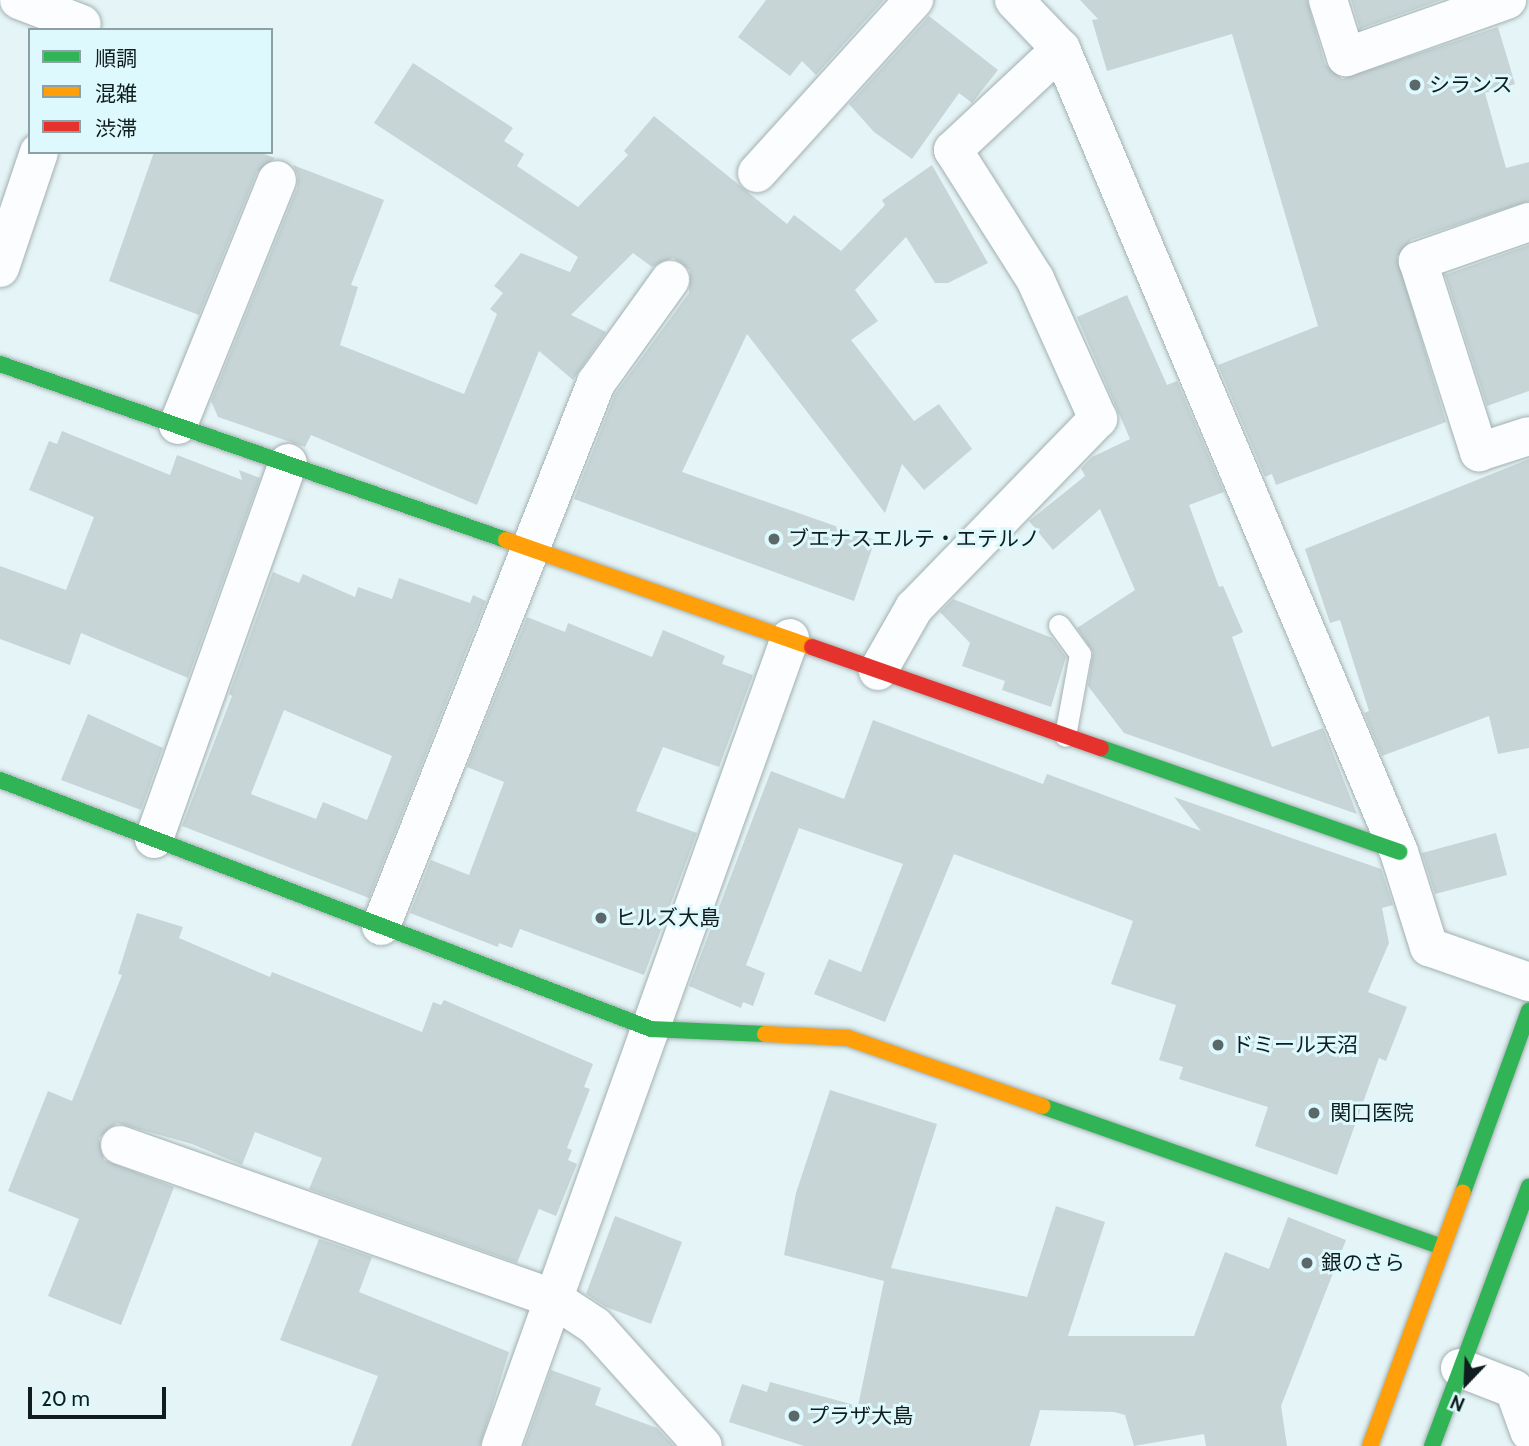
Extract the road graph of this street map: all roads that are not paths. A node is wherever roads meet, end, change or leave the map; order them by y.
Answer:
1 (19, 0) edge
2 (914, 0) edge
3 (1014, 0) edge
4 (1328, 0) edge
5 (1507, 0) edge
6 (83, 18) edge
7 (1060, 48) junction
8 (38, 154) edge
9 (757, 173) dead end
10 (277, 180) dead end
11 (1529, 222) edge
12 (0, 268) edge
13 (670, 280) dead end
14 (0, 364) edge
15 (178, 425) junction
16 (1529, 436) edge
17 (288, 463) junction
18 (532, 549) junction
19 (1059, 625) dead end
20 (790, 638) junction
21 (878, 671) junction
22 (1065, 736) junction
23 (0, 780) edge
24 (154, 839) junction
25 (1399, 852) junction
26 (381, 926) junction
27 (1529, 982) edge
28 (1529, 1011) edge
29 (650, 1029) junction
30 (120, 1145) dead end
31 (1529, 1187) edge
32 (1442, 1247) junction
33 (554, 1299) junction
34 (1460, 1368) junction
35 (1529, 1431) edge
36 (501, 1446) edge
37 (703, 1446) edge
38 (1370, 1446) edge
39 (1432, 1446) edge

1 - 6 street
2 - 9 street
3 - 7 street
4 - 5 street
7 - 21 street
7 - 25 street
8 - 12 street
10 - 15 street
11 - 16 street
13 - 18 street
14 - 15 street
15 - 17 street
17 - 18 street
17 - 24 street
18 - 20 street
18 - 26 street
19 - 22 lane
20 - 21 street
20 - 29 street
21 - 22 street
22 - 25 street
23 - 24 street
24 - 26 street
25 - 27 street
26 - 29 street
28 - 32 street
29 - 32 street
29 - 33 street
30 - 33 street
31 - 34 street
32 - 38 street
33 - 36 street
33 - 37 street
34 - 35 street
34 - 39 street

